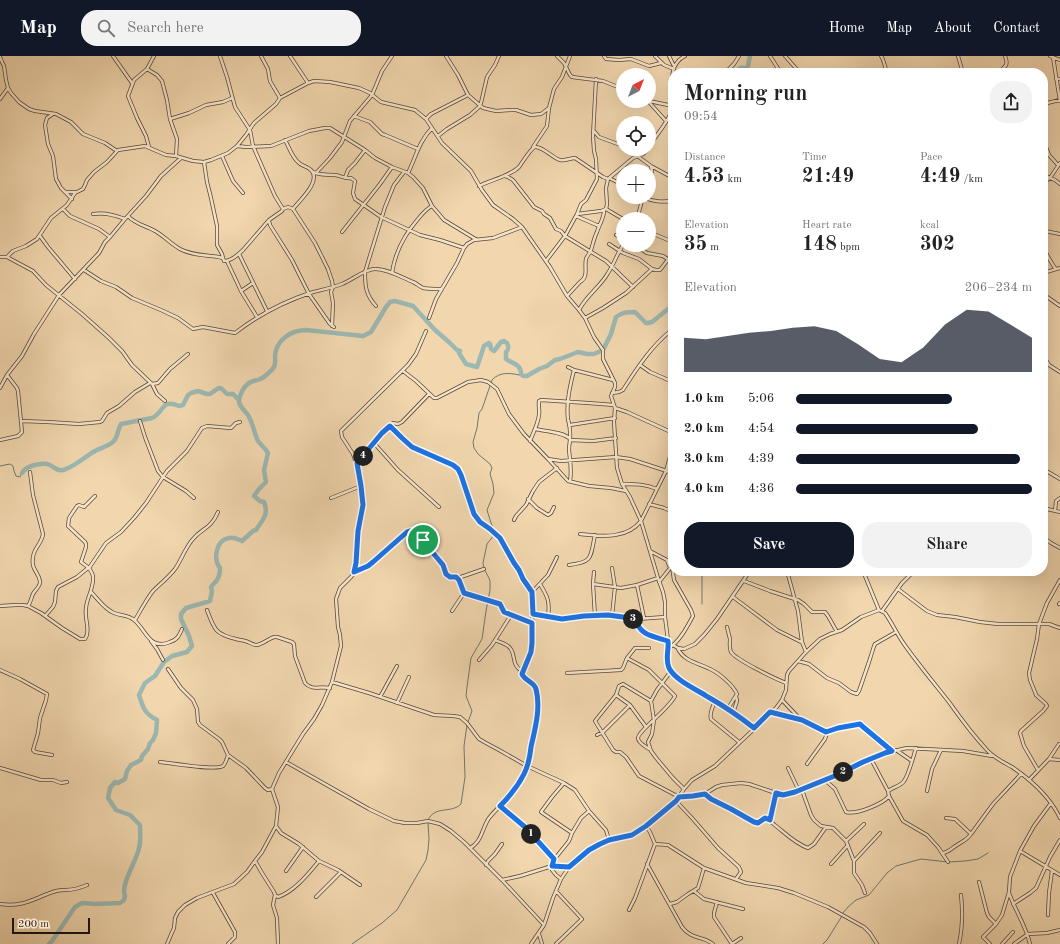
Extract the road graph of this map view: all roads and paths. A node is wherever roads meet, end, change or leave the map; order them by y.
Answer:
1 (0, 56) edge
2 (113, 56) edge
3 (154, 56) edge
4 (220, 56) edge
5 (261, 56) edge
6 (290, 56) edge
7 (392, 56) edge
8 (446, 56) edge
9 (499, 56) edge
10 (557, 56) edge
11 (570, 56) edge
12 (604, 56) edge
13 (655, 56) edge
14 (668, 56) edge
15 (685, 56) edge
16 (739, 56) edge
17 (770, 56) edge
18 (785, 56) edge
19 (881, 56) edge
20 (958, 56) edge
21 (1004, 56) edge
22 (1052, 57) edge
23 (1060, 60) edge
24 (661, 63) junction
25 (566, 66) junction
26 (147, 68) junction
27 (674, 68) junction
28 (730, 68) edge
29 (778, 68) edge
30 (796, 68) edge
31 (886, 68) edge
32 (962, 68) edge
33 (1003, 68) edge
34 (1056, 79) junction
35 (1060, 79) edge
36 (596, 80) junction
37 (132, 82) junction
38 (308, 83) junction
39 (616, 86) edge
40 (8, 88) junction
41 (372, 95) junction
42 (468, 95) junction
43 (232, 98) junction
44 (280, 98) junction
45 (0, 99) edge
46 (1060, 101) edge
47 (656, 103) edge
48 (1048, 103) edge
49 (668, 105) edge
50 (480, 106) junction
51 (550, 108) junction
52 (654, 108) edge
53 (43, 112) junction
54 (54, 113) junction
55 (354, 116) junction
56 (668, 117) edge
57 (170, 119) junction
58 (426, 119) junction
59 (46, 121) junction
60 (666, 121) junction
61 (432, 128) junction
62 (594, 129) junction
63 (250, 130) junction
64 (438, 136) junction
65 (656, 136) edge
66 (344, 137) junction
67 (285, 140) junction
68 (616, 143) edge
69 (237, 146) junction
70 (253, 146) junction
71 (150, 148) junction
72 (533, 148) junction
73 (418, 149) junction
74 (365, 150) junction
75 (117, 151) junction
76 (1048, 153) edge
77 (176, 156) junction
78 (222, 156) junction
79 (638, 156) joint
80 (181, 158) junction
81 (204, 162) junction
82 (648, 164) edge
83 (1059, 164) edge
84 (392, 167) junction
85 (656, 169) edge
86 (314, 172) junction
87 (404, 172) junction
88 (597, 173) junction
89 (408, 174) junction
90 (668, 175) edge
91 (505, 176) junction
92 (345, 178) junction
93 (608, 178) junction
94 (1050, 178) joint
95 (616, 182) edge
96 (1060, 184) edge
97 (479, 186) junction
98 (65, 192) junction
99 (77, 192) junction
100 (243, 193) dead end
101 (72, 200) junction
102 (668, 202) edge
103 (363, 205) junction
104 (432, 206) junction
105 (63, 209) junction
106 (283, 209) junction
107 (293, 209) junction
108 (605, 210) junction
109 (638, 212) edge
110 (93, 214) dead end
111 (576, 215) junction
112 (128, 216) junction
113 (616, 216) edge
114 (381, 217) junction
115 (125, 219) junction
116 (269, 220) junction
117 (599, 226) junction
118 (522, 227) junction
119 (408, 230) junction
120 (1048, 230) edge
121 (342, 232) dead end
122 (1060, 234) edge
123 (656, 235) edge
124 (40, 236) junction
125 (565, 236) junction
126 (110, 237) junction
127 (477, 240) junction
128 (668, 240) edge
129 (609, 244) dead end
130 (464, 248) junction
131 (616, 249) edge
132 (591, 251) junction
133 (619, 252) edge
134 (622, 252) edge
135 (646, 252) edge
136 (239, 254) junction
137 (0, 257) edge
138 (7, 257) junction
139 (1048, 257) edge
140 (223, 258) junction
141 (668, 259) edge
142 (546, 260) junction
143 (227, 261) junction
144 (668, 261) edge
145 (612, 266) junction
146 (1055, 268) junction
147 (1060, 268) edge
148 (652, 269) junction
149 (84, 270) junction
150 (1048, 270) edge
151 (365, 272) junction
152 (392, 273) junction
153 (75, 279) junction
154 (254, 284) junction
155 (333, 287) junction
156 (633, 287) junction
157 (441, 289) junction
158 (241, 291) junction
159 (55, 292) junction
160 (308, 294) junction
161 (59, 295) junction
162 (567, 296) junction
163 (1048, 298) edge
164 (56, 299) junction
165 (376, 306) dead end
166 (1060, 306) edge
167 (579, 310) junction
168 (267, 311) junction
169 (257, 317) junction
170 (429, 318) dead end
171 (585, 318) junction
172 (426, 331) dead end
173 (668, 333) edge
174 (188, 354) dead end
175 (1048, 363) edge
176 (640, 365) junction
177 (568, 367) dead end
178 (574, 370) junction
179 (402, 371) junction
180 (1060, 372) edge
181 (7, 376) junction
182 (613, 380) junction
183 (668, 380) edge
184 (151, 384) junction
185 (0, 388) edge
186 (612, 393) junction
187 (429, 394) junction
188 (165, 401) dead end
189 (568, 402) junction
190 (614, 406) junction
191 (615, 418) junction
192 (21, 421) junction
193 (140, 421) dead end
194 (240, 422) dead end
195 (570, 425) junction
196 (390, 426) junction
197 (535, 429) junction
198 (668, 430) edge
199 (616, 438) junction
200 (0, 440) edge
201 (570, 440) junction
202 (530, 441) junction
203 (374, 443) junction
204 (616, 457) junction
205 (548, 459) junction
206 (570, 460) junction
207 (357, 463) junction
208 (668, 464) edge
209 (557, 468) junction
210 (666, 471) junction
211 (1048, 471) edge
212 (30, 472) dead end
213 (163, 477) junction
214 (1060, 479) edge
215 (570, 481) junction
216 (622, 484) junction
217 (361, 486) junction
218 (657, 489) junction
219 (626, 491) junction
220 (95, 496) dead end
221 (194, 498) dead end
222 (331, 498) dead end
223 (1060, 498) edge
224 (528, 500) junction
225 (649, 504) junction
226 (554, 507) dead end
227 (439, 508) dead end
228 (1048, 509) edge
229 (668, 510) edge
230 (1055, 511) junction
231 (218, 512) dead end
232 (1060, 512) edge
233 (514, 520) dead end
234 (641, 521) junction
235 (580, 534) dead end
236 (595, 535) junction
237 (1048, 541) edge
238 (1060, 548) edge
239 (650, 551) junction
240 (557, 557) dead end
241 (668, 561) edge
242 (569, 565) dead end
243 (89, 568) junction
244 (612, 568) dead end
245 (484, 569) dead end
246 (668, 571) edge
247 (354, 572) junction
248 (594, 572) dead end
249 (673, 576) edge
250 (748, 576) edge
251 (788, 576) edge
252 (865, 576) edge
253 (909, 576) edge
254 (458, 578) junction
255 (658, 578) junction
256 (1060, 580) edge
257 (744, 581) junction
258 (659, 582) junction
259 (540, 584) junction
260 (593, 584) junction
261 (637, 585) junction
262 (614, 587) junction
263 (898, 589) junction
264 (91, 592) junction
265 (532, 592) junction
266 (464, 593) junction
267 (733, 596) junction
268 (794, 598) junction
269 (0, 606) edge
270 (28, 606) junction
271 (207, 610) dead end
272 (452, 611) dead end
273 (881, 611) junction
274 (533, 614) junction
275 (511, 615) junction
276 (45, 616) junction
277 (548, 616) junction
278 (595, 616) junction
279 (612, 616) junction
280 (665, 617) junction
281 (644, 618) junction
282 (637, 619) junction
283 (135, 620) junction
284 (532, 623) junction
285 (1039, 624) junction
286 (727, 627) dead end
287 (1060, 628) edge
288 (182, 629) dead end
289 (837, 632) junction
290 (896, 632) junction
291 (148, 637) junction
292 (495, 640) junction
293 (668, 641) junction
294 (802, 642) junction
295 (672, 645) junction
296 (649, 648) dead end
297 (669, 648) junction
298 (678, 648) junction
299 (806, 652) junction
300 (627, 658) junction
301 (163, 660) dead end
302 (479, 660) dead end
303 (798, 661) junction
304 (397, 666) dead end
305 (168, 669) dead end
306 (0, 670) edge
307 (522, 671) junction
308 (672, 671) junction
309 (566, 673) dead end
310 (409, 678) dead end
311 (332, 682) junction
312 (662, 683) junction
313 (786, 683) junction
314 (330, 688) junction
315 (616, 695) junction
316 (736, 696) junction
317 (380, 697) junction
318 (782, 700) junction
319 (651, 701) junction
320 (715, 701) junction
321 (397, 703) junction
322 (630, 705) junction
323 (727, 710) junction
324 (733, 712) junction
325 (770, 712) junction
326 (654, 720) junction
327 (802, 720) junction
328 (646, 727) junction
329 (754, 728) junction
330 (603, 732) junction
331 (826, 732) junction
332 (597, 735) dead end
333 (739, 742) junction
334 (1059, 744) dead end
335 (916, 748) junction
336 (649, 749) dead end
337 (894, 750) junction
338 (941, 750) junction
339 (52, 755) dead end
340 (228, 755) junction
341 (993, 757) junction
342 (871, 759) junction
343 (1049, 759) junction
344 (1060, 760) edge
345 (912, 761) junction
346 (160, 762) dead end
347 (286, 762) junction
348 (807, 764) dead end
349 (527, 766) junction
350 (0, 768) edge
351 (788, 768) dead end
352 (1038, 770) junction
353 (1021, 774) junction
354 (825, 780) junction
355 (1029, 780) junction
356 (67, 782) dead end
357 (564, 783) junction
358 (272, 789) junction
359 (684, 789) junction
360 (800, 790) junction
361 (888, 791) junction
362 (927, 791) dead end
363 (776, 793) junction
364 (705, 794) junction
365 (889, 796) junction
366 (679, 797) junction
367 (676, 801) junction
368 (1051, 803) junction
369 (500, 806) junction
370 (589, 811) junction
371 (1060, 816) edge
372 (946, 818) dead end
373 (770, 820) junction
374 (864, 824) dead end
375 (276, 826) junction
376 (646, 826) junction
377 (826, 827) junction
378 (572, 833) junction
379 (880, 833) dead end
380 (971, 834) junction
381 (609, 840) junction
382 (1060, 840) edge
383 (846, 841) junction
384 (502, 844) dead end
385 (655, 844) junction
386 (848, 845) junction
387 (303, 847) junction
388 (470, 848) junction
389 (1020, 851) junction
390 (943, 854) junction
391 (554, 859) junction
392 (256, 861) junction
393 (319, 861) junction
394 (854, 861) junction
395 (948, 862) dead end
396 (648, 864) junction
397 (831, 864) dead end
398 (486, 865) junction
399 (552, 866) junction
400 (569, 867) junction
401 (1046, 867) junction
402 (704, 868) junction
403 (286, 871) dead end
404 (1052, 871) junction
405 (341, 872) junction
406 (1060, 875) edge
407 (561, 879) junction
408 (736, 879) junction
409 (502, 880) junction
410 (979, 882) dead end
411 (87, 885) dead end
412 (360, 885) dead end
413 (556, 891) junction
414 (694, 891) junction
415 (1009, 892) junction
416 (213, 893) junction
417 (865, 893) dead end
418 (275, 895) junction
419 (961, 895) dead end
420 (316, 897) dead end
421 (717, 902) junction
422 (0, 904) edge
423 (670, 904) junction
424 (1013, 904) junction
425 (743, 909) dead end
426 (629, 910) dead end
427 (1048, 915) dead end
428 (996, 924) junction
429 (544, 925) junction
430 (1060, 930) edge
431 (1013, 932) dead end
432 (1036, 933) junction
433 (539, 934) junction
434 (1028, 934) junction
435 (741, 938) dead end
436 (1029, 939) junction
437 (169, 940) junction
438 (167, 944) edge
439 (173, 944) edge
440 (228, 944) edge
441 (278, 944) edge
442 (531, 944) edge
443 (542, 944) edge
444 (556, 944) edge
445 (713, 944) edge
446 (732, 944) edge
447 (877, 944) edge
448 (959, 944) edge
449 (990, 944) edge
450 (1002, 944) edge
451 (1014, 944) edge
452 (1030, 944) edge

1 - 40 street
2 - 37 street
3 - 26 street
4 - 43 street
5 - 44 street
6 - 38 street
7 - 41 street
8 - 42 street
9 - 50 street
10 - 25 street
11 - 25 street
12 - 24 street
13 - 24 street
14 - 27 street
15 - 27 street
16 - 28 street
17 - 29 street
18 - 30 street
19 - 31 street
20 - 32 street
21 - 33 street
22 - 23 street
22 - 34 street
24 - 27 street
25 - 36 street
25 - 51 street
26 - 37 street
26 - 57 street
34 - 35 street
34 - 46 street
36 - 39 street
36 - 62 street
37 - 71 street
38 - 41 street
38 - 44 street
40 - 45 street
40 - 53 street
41 - 55 street
41 - 58 street
42 - 50 street
42 - 58 street
43 - 57 street
43 - 63 street
44 - 63 street
46 - 48 street
47 - 49 street
50 - 51 street
50 - 64 street
51 - 72 street
52 - 60 street
53 - 54 street
53 - 59 street
54 - 59 street
54 - 75 street
55 - 66 street
55 - 73 street
56 - 60 street
57 - 77 street
58 - 61 street
59 - 98 street
60 - 65 street
61 - 64 street
61 - 73 street
62 - 68 street
62 - 88 street
63 - 69 street
63 - 70 street
64 - 97 street
66 - 67 street
66 - 74 street
66 - 86 street
67 - 70 street
67 - 86 street
69 - 70 street
69 - 78 street
70 - 106 street
71 - 75 street
71 - 77 street
72 - 88 street
72 - 91 street
73 - 89 street
74 - 84 street
74 - 92 street
75 - 99 street
76 - 83 street
77 - 80 street
78 - 81 street
78 - 100 street
79 - 82 street
79 - 93 street
80 - 81 street
80 - 112 street
81 - 140 street
83 - 94 street
84 - 87 street
84 - 103 street
85 - 90 street
86 - 92 street
86 - 107 street
87 - 89 street
87 - 114 street
88 - 93 street
88 - 111 street
89 - 104 street
91 - 97 street
91 - 125 street
92 - 103 street
93 - 95 street
93 - 108 street
94 - 96 street
97 - 118 street
98 - 99 street
98 - 101 street
99 - 101 street
101 - 105 street
102 - 109 street
103 - 114 street
103 - 121 street
104 - 119 street
104 - 127 street
105 - 124 street
105 - 126 street
106 - 107 street
106 - 116 street
107 - 155 street
108 - 111 street
108 - 113 street
108 - 117 street
110 - 115 street
111 - 117 street
111 - 125 street
112 - 115 street
112 - 140 street
114 - 119 street
114 - 151 street
115 - 126 street
116 - 136 street
116 - 160 street
117 - 132 street
118 - 127 street
118 - 142 street
119 - 130 street
119 - 152 street
120 - 122 street
123 - 128 street
124 - 138 street
124 - 153 street
125 - 132 street
125 - 142 street
126 - 149 street
127 - 130 street
129 - 131 street
130 - 157 street
132 - 145 street
132 - 162 street
133 - 145 street
134 - 148 street
135 - 141 street
136 - 143 street
136 - 154 street
137 - 138 street
138 - 159 street
139 - 146 street
140 - 143 street
142 - 162 street
143 - 158 street
144 - 148 street
145 - 156 street
145 - 167 street
146 - 147 street
146 - 150 street
148 - 156 street
149 - 153 street
149 - 169 street
151 - 152 street
151 - 155 street
151 - 165 street
152 - 157 street
153 - 161 street
154 - 158 street
154 - 168 street
155 - 160 street
155 - 160 street
156 - 171 street
157 - 170 street
158 - 169 street
159 - 161 street
159 - 164 street
160 - 168 street
161 - 164 street
161 - 184 street
162 - 167 street
163 - 166 street
164 - 181 street
167 - 171 street
168 - 169 street
171 - 182 street
172 - 179 street
173 - 176 street
174 - 184 street
175 - 180 street
176 - 183 street
176 - 186 street
177 - 178 street
178 - 182 street
178 - 189 street
179 - 187 street
179 - 207 street
181 - 185 street
181 - 192 street
182 - 186 street
184 - 188 street
184 - 192 street
186 - 190 street
187 - 196 street
187 - 202 street
189 - 190 street
189 - 195 street
189 - 197 street
190 - 191 street
190 - 198 street
191 - 195 street
191 - 199 street
192 - 200 street
193 - 213 street
194 - 213 street
195 - 201 street
196 - 203 street
196 - 265 street
197 - 201 street
197 - 202 street
199 - 201 street
199 - 204 street
201 - 206 street
202 - 205 street
203 - 207 street
203 - 227 street
204 - 206 street
204 - 210 street
204 - 216 street
205 - 206 street
205 - 209 street
206 - 215 street
207 - 217 street
208 - 210 street
209 - 215 street
209 - 224 street
210 - 218 street
211 - 214 street
212 - 270 street
213 - 221 street
213 - 243 street
215 - 219 street
216 - 218 street
216 - 219 street
217 - 222 street
217 - 247 street
218 - 225 street
219 - 234 street
220 - 243 street
223 - 230 street
224 - 226 street
224 - 233 street
225 - 229 street
225 - 234 street
228 - 230 street
230 - 232 street
231 - 283 street
234 - 236 street
234 - 239 street
235 - 236 street
236 - 242 street
237 - 238 street
239 - 241 street
239 - 255 street
240 - 259 street
243 - 264 street
243 - 276 street
244 - 262 street
245 - 254 street
246 - 258 street
247 - 254 street
247 - 311 street
248 - 260 street
249 - 295 street
250 - 257 street
251 - 268 street
252 - 273 street
253 - 263 street
254 - 266 street
255 - 258 street
255 - 261 street
256 - 285 street
257 - 267 street
257 - 268 street
258 - 280 street
259 - 265 street
259 - 277 street
260 - 262 street
260 - 278 street
261 - 262 street
261 - 281 street
262 - 279 street
263 - 273 street
263 - 285 street
264 - 276 street
264 - 283 street
265 - 274 street
266 - 272 street
266 - 275 street
267 - 294 street
267 - 298 street
268 - 289 street
268 - 294 street
269 - 270 street
270 - 276 street
271 - 314 street
273 - 289 street
273 - 290 street
274 - 277 street
274 - 284 street
275 - 284 street
275 - 292 street
277 - 278 street
278 - 279 street
279 - 282 street
280 - 281 street
280 - 293 street
281 - 282 street
282 - 293 street
283 - 291 street
284 - 307 street
285 - 287 street
285 - 352 street
286 - 313 street
288 - 291 street
289 - 299 street
290 - 303 street
290 - 341 street
291 - 301 street
292 - 302 street
292 - 307 street
293 - 297 street
294 - 299 street
295 - 297 street
295 - 298 street
296 - 300 street
297 - 308 street
298 - 316 street
299 - 303 street
300 - 309 street
300 - 312 street
303 - 313 street
304 - 317 street
305 - 340 street
306 - 339 street
307 - 349 street
308 - 312 street
308 - 320 street
310 - 321 street
311 - 314 street
311 - 317 street
312 - 319 street
312 - 326 street
313 - 318 street
314 - 347 street
315 - 319 street
315 - 322 street
315 - 330 street
316 - 323 street
316 - 324 street
317 - 321 street
318 - 325 street
318 - 327 street
319 - 326 street
320 - 323 street
320 - 333 street
321 - 349 street
322 - 328 street
322 - 330 street
323 - 324 street
324 - 329 street
325 - 327 street
325 - 329 street
326 - 328 street
326 - 359 street
327 - 331 street
328 - 336 street
329 - 333 street
330 - 332 street
330 - 366 street
331 - 337 street
331 - 348 street
333 - 359 street
334 - 343 street
335 - 337 street
335 - 338 street
335 - 345 street
337 - 342 street
337 - 345 street
338 - 341 street
338 - 362 street
340 - 346 street
340 - 358 street
341 - 353 street
342 - 354 street
342 - 361 street
343 - 344 street
343 - 352 street
345 - 361 street
347 - 358 street
347 - 388 street
349 - 357 street
349 - 369 street
350 - 356 street
351 - 360 street
352 - 355 street
353 - 355 street
353 - 380 street
354 - 360 street
354 - 365 street
355 - 368 street
357 - 370 street
357 - 378 street
358 - 375 street
359 - 366 street
360 - 363 street
360 - 377 street
361 - 365 street
363 - 364 street
363 - 373 street
364 - 366 street
364 - 373 street
365 - 390 street
366 - 367 street
367 - 376 street
367 - 408 street
368 - 371 street
368 - 389 street
369 - 388 street
369 - 391 street
370 - 378 street
370 - 381 street
372 - 380 street
373 - 377 street
374 - 383 street
375 - 387 street
375 - 392 street
376 - 381 street
376 - 385 street
377 - 383 street
378 - 391 street
379 - 394 street
380 - 390 street
381 - 400 street
382 - 401 street
383 - 386 street
384 - 398 street
385 - 396 street
385 - 402 street
386 - 394 street
386 - 397 street
387 - 393 street
387 - 403 street
388 - 398 street
389 - 401 street
389 - 415 street
390 - 395 street
391 - 399 street
392 - 416 street
392 - 418 street
393 - 405 street
393 - 418 street
394 - 417 street
396 - 423 street
396 - 426 street
398 - 409 street
399 - 400 street
399 - 407 street
399 - 409 street
400 - 407 street
401 - 404 street
401 - 424 street
402 - 408 street
402 - 414 street
404 - 406 street
404 - 427 street
405 - 412 street
405 - 420 street
407 - 413 street
408 - 447 street
409 - 429 street
410 - 428 street
411 - 422 street
413 - 429 street
413 - 444 street
414 - 421 street
414 - 423 street
415 - 424 street
415 - 428 street
416 - 437 street
416 - 440 street
418 - 441 street
419 - 448 street
421 - 425 street
421 - 446 street
423 - 445 street
424 - 434 street
428 - 449 street
429 - 433 street
430 - 432 street
431 - 450 street
432 - 434 street
432 - 436 street
433 - 442 street
433 - 443 street
434 - 436 street
434 - 451 street
435 - 446 street
436 - 452 street
437 - 438 street
437 - 439 street

